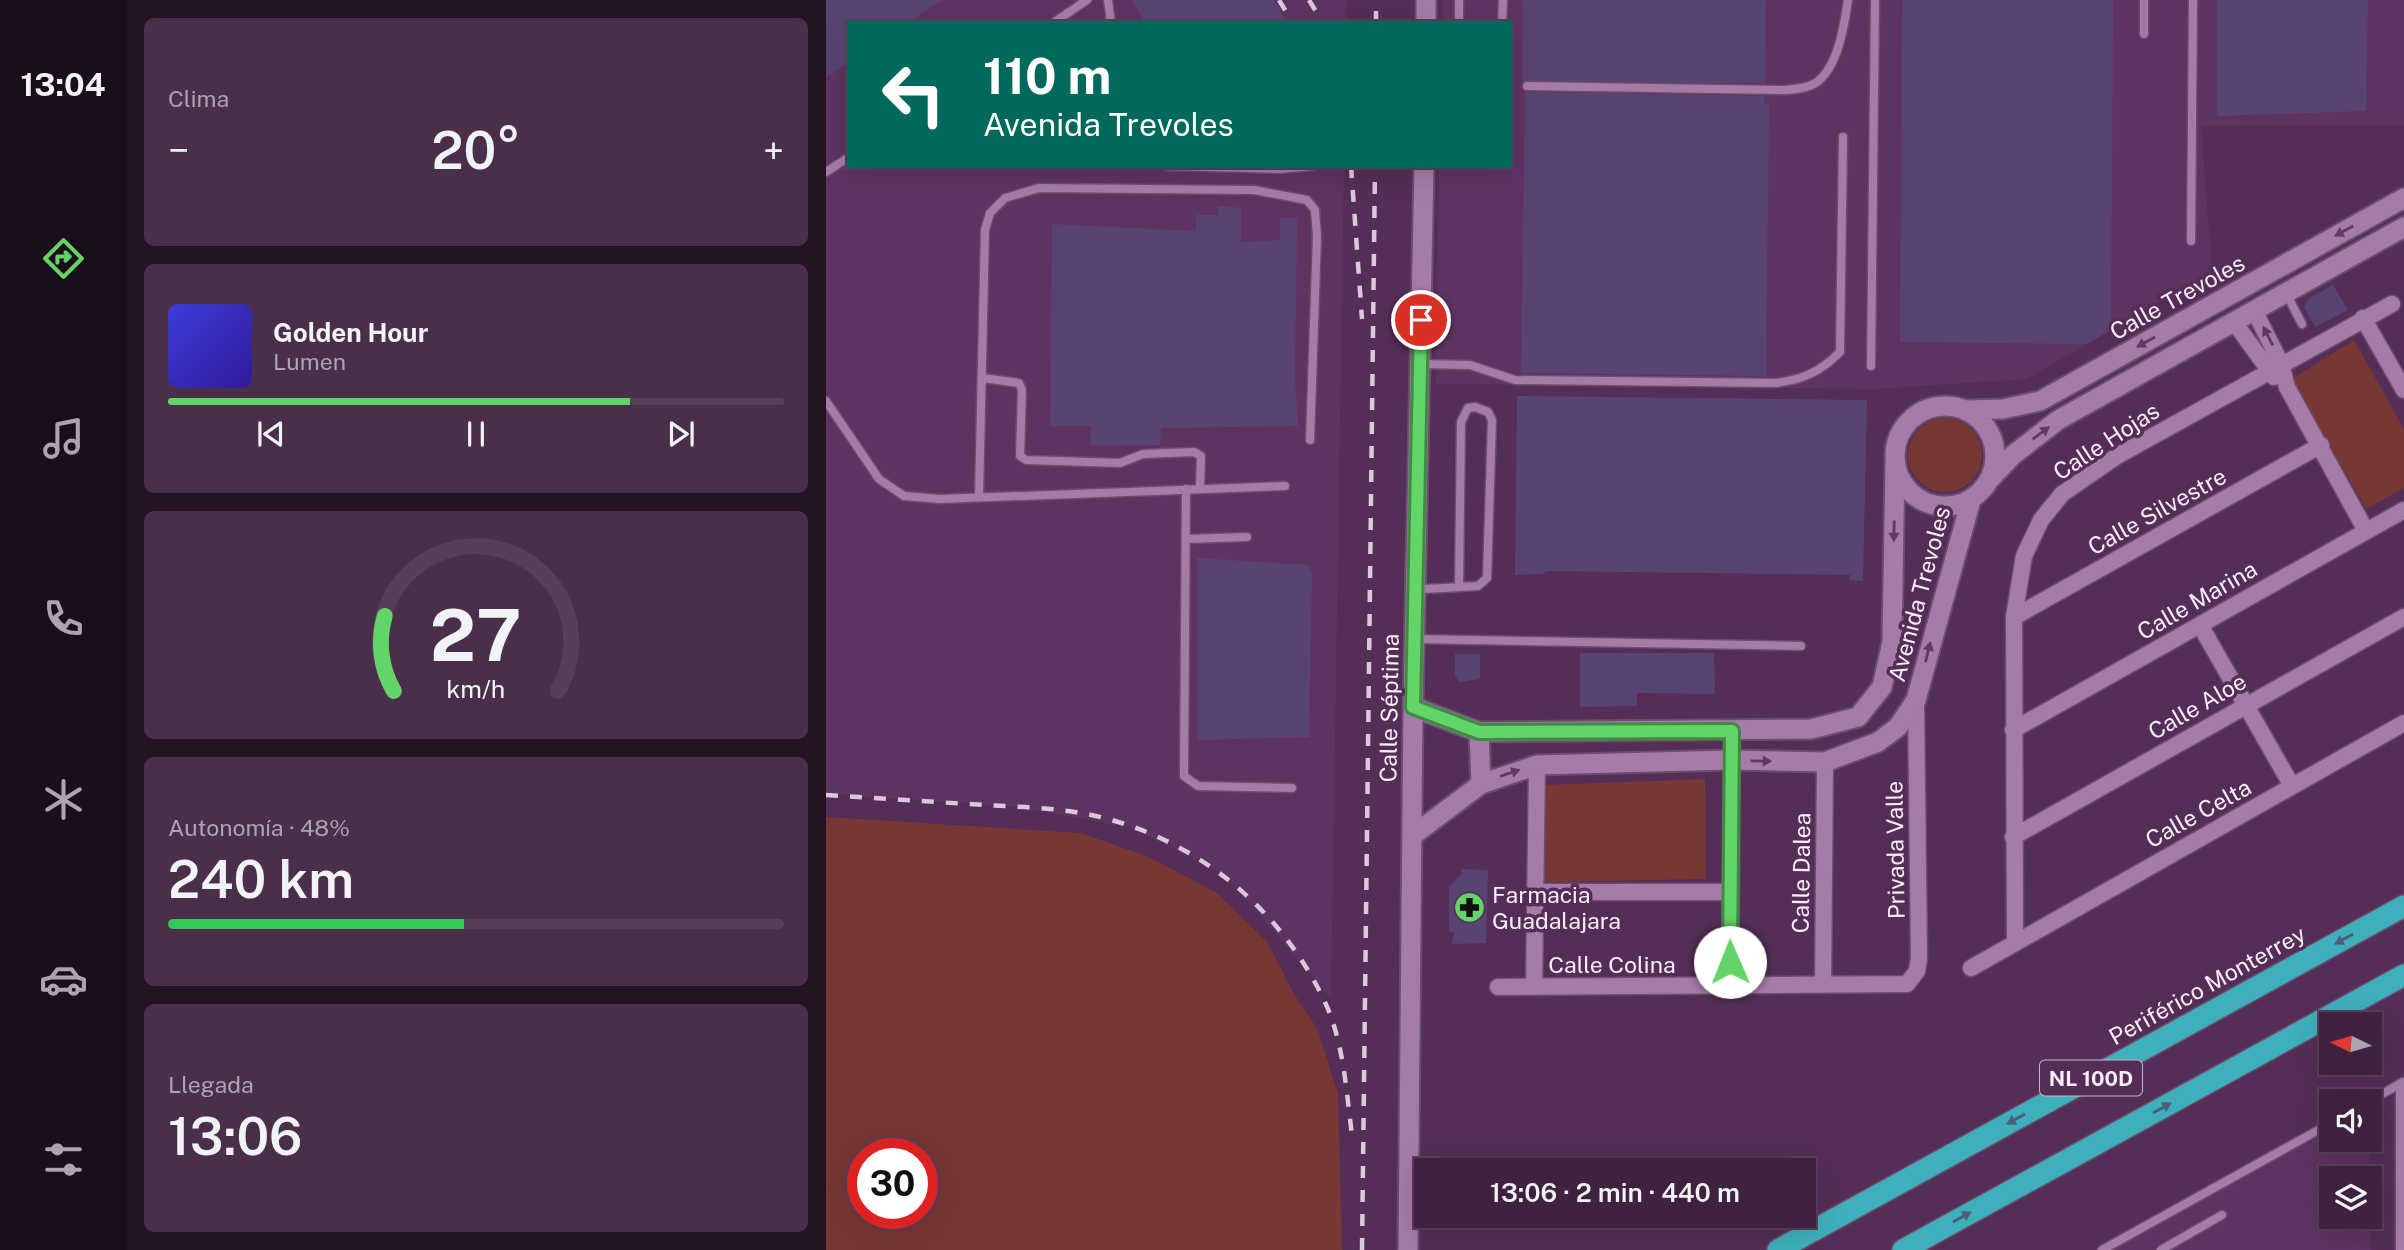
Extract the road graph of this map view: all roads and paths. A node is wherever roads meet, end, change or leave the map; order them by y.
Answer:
1 (1087, 0) edge
2 (1108, 0) edge
3 (1426, 0) edge
4 (1459, 0) edge
5 (1503, 0) edge
6 (1848, 0) edge
7 (1875, 0) edge
8 (2144, 0) edge
9 (2193, 0) edge
10 (1056, 21) edge
11 (1111, 21) edge
12 (1426, 21) edge
13 (1459, 21) edge
14 (1502, 21) edge
15 (2144, 34) dead end
16 (1527, 86) dead end
17 (1843, 137) dead end
18 (847, 158) edge
19 (1242, 168) edge
20 (1291, 168) edge
21 (1424, 168) edge
22 (826, 172) edge
23 (2403, 201) edge
24 (2404, 226) edge
25 (2191, 241) dead end
26 (2286, 292) junction
27 (2392, 304) dead end
28 (2254, 310) junction
29 (2364, 318) junction
30 (2234, 322) junction
31 (2302, 324) dead end
32 (1420, 364) junction
33 (1871, 366) dead end
34 (2274, 367) junction
35 (983, 378) junction
36 (2404, 390) edge
37 (826, 401) edge
38 (1965, 410) junction
39 (1310, 440) dead end
40 (2321, 445) junction
41 (1895, 463) junction
42 (1991, 478) junction
43 (1285, 486) dead end
44 (1200, 488) junction
45 (1186, 489) junction
46 (979, 497) junction
47 (1971, 500) junction
48 (2404, 510) edge
49 (2365, 530) junction
50 (1247, 537) dead end
51 (1186, 539) junction
52 (1459, 587) junction
53 (1416, 589) junction
54 (2014, 617) junction
55 (2404, 617) edge
56 (2200, 625) junction
57 (1414, 639) junction
58 (1801, 646) dead end
59 (1916, 700) junction
60 (2247, 704) junction
61 (1413, 707) junction
62 (2404, 723) edge
63 (2013, 730) junction
64 (1732, 731) junction
65 (1479, 732) junction
66 (1730, 760) junction
67 (1825, 762) junction
68 (1537, 765) junction
69 (1481, 784) junction
70 (2292, 786) junction
71 (1292, 788) dead end
72 (1412, 836) junction
73 (2013, 836) junction
74 (1534, 892) junction
75 (1729, 892) junction
76 (2404, 906) edge
77 (2015, 942) junction
78 (1971, 968) dead end
79 (2404, 975) edge
80 (1823, 985) junction
81 (1730, 986) junction
82 (1895, 986) joint
83 (1534, 987) junction
84 (1498, 988) dead end
85 (2402, 1083) edge
86 (2382, 1094) edge
87 (2319, 1130) edge
88 (2222, 1215) dead end
89 (1408, 1250) edge
90 (1778, 1250) edge
91 (1903, 1250) edge
92 (2102, 1250) edge
93 (2161, 1250) edge
94 (2400, 1250) edge

1 - 10 lane
2 - 11 lane
3 - 12 street
4 - 13 lane
5 - 14 lane
6 - 16 lane
7 - 33 lane
8 - 15 lane
9 - 25 lane
17 - 32 lane
18 - 22 lane
19 - 20 lane
21 - 32 street, Calle Séptima
23 -> 38 street, Calle Trevoles
24 - 26 street
26 - 28 street
26 - 31 lane
27 - 29 street, Calle Hojas
28 - 30 street
34 -> 28 street
29 - 34 street, Calle Hojas
29 - 36 street
30 - 34 street
42 -> 30 street
32 - 53 street, Calle Séptima
34 - 40 street
34 - 54 street, Calle Hojas
35 - 39 lane
35 - 44 lane
35 - 46 lane
37 - 46 lane
38 - 41 street
38 - 42 street
40 - 49 street
40 - 54 street, Calle Silvestre
41 - 47 street
41 -> 64 street, Avenida Trevoles
42 - 47 street
43 - 44 lane
44 - 45 lane
45 - 46 lane
45 - 51 lane
59 -> 47 street, Avenida Trevoles
48 - 49 street, Calle Marina
49 - 56 street, Calle Marina
50 - 51 lane
51 - 71 lane
52 - 52 lane
52 - 53 lane
53 - 57 street, Calle Séptima
54 - 63 street, Calle Hojas
55 - 60 street, Calle Aloe
56 - 60 street
56 - 63 street, Calle Marina
57 - 58 lane
57 - 61 street, Calle Séptima
59 - 67 street, Avenida Trevoles
59 - 82 street, Privada Valle
60 - 70 street
60 - 73 street, Calle Aloe
61 - 65 street, Avenida Trevoles
61 - 72 street, Calle Séptima
62 - 70 street, Calle Celta
63 - 73 street, Calle Hojas
64 - 65 street, Avenida Trevoles
64 - 66 street
65 - 69 street
66 -> 67 street, Avenida Trevoles
66 - 68 street, Avenida Trevoles
66 - 75 street
67 - 80 street, Calle Dalea
69 -> 68 street, Avenida Trevoles
68 - 74 street
69 - 72 street, Avenida Trevoles
70 - 77 street, Calle Celta
72 - 89 street, Calle Séptima
73 - 77 street, Calle Hojas
74 - 75 street
74 - 83 street
75 - 81 street
76 -> 90 highway, Periférico Monterrey / NL 100D
77 - 78 street, Calle Celta
91 -> 79 highway, NL 100D
80 - 81 street, Calle Colina
80 - 82 street, Calle Colina
81 - 83 street, Calle Colina
83 - 84 street, Calle Colina
85 - 86 lane
85 - 94 lane
87 - 92 lane
88 - 93 lane

